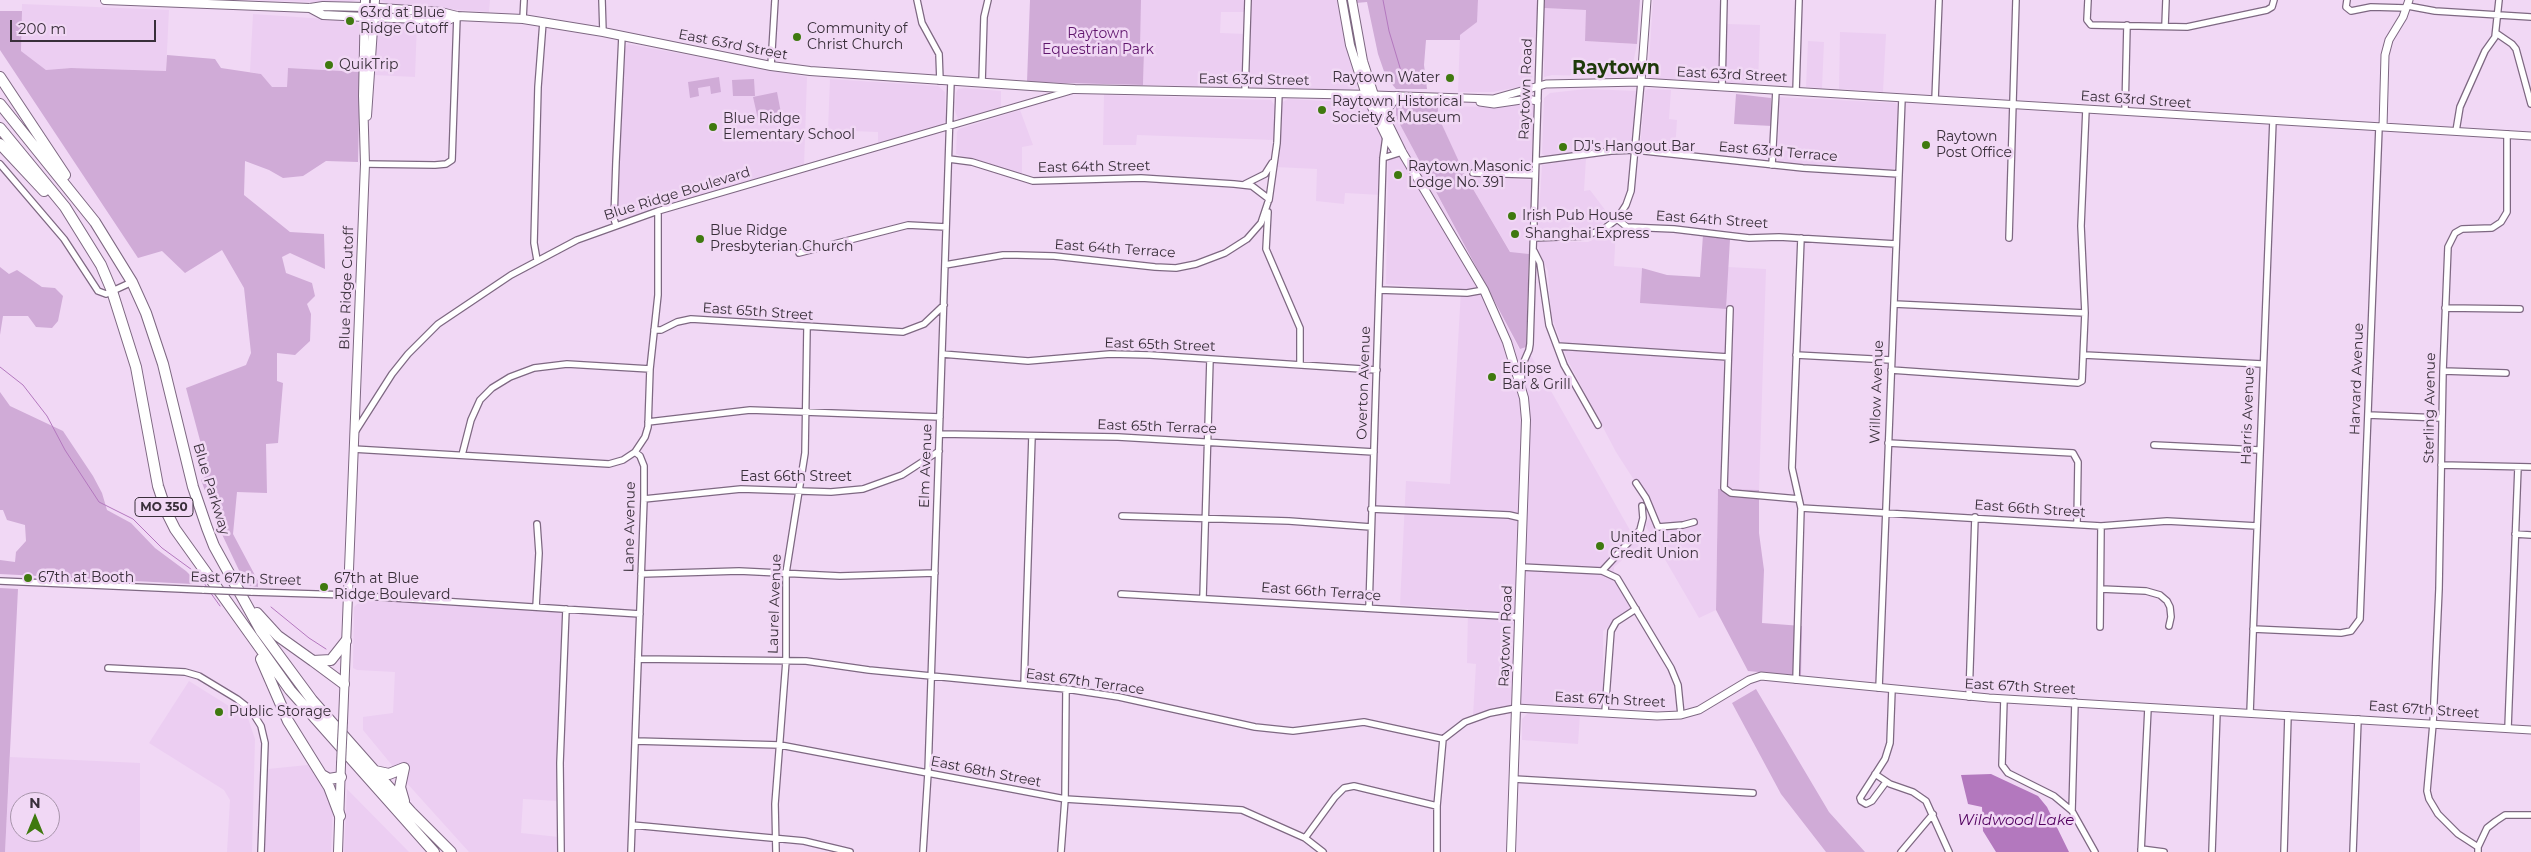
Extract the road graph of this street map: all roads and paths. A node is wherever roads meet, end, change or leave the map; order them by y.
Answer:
1 (105, 0) edge
2 (524, 0) edge
3 (602, 0) edge
4 (775, 0) edge
5 (916, 0) edge
6 (988, 0) edge
7 (1248, 0) edge
8 (1342, 0) edge
9 (1352, 0) edge
10 (1542, 0) edge
11 (1647, 0) edge
12 (1724, 0) edge
13 (1800, 0) edge
14 (1939, 0) edge
15 (2016, 0) edge
16 (2088, 0) edge
17 (2166, 0) edge
18 (2274, 0) edge
19 (2347, 0) edge
20 (2499, 0) edge
21 (365, 4) edge
22 (374, 4) edge
23 (2408, 5) edge
24 (310, 8) junction
25 (2496, 15) junction
26 (457, 16) junction
27 (2531, 17) edge
28 (364, 18) junction
29 (374, 18) junction
30 (523, 19) junction
31 (544, 22) junction
32 (2127, 26) junction
33 (2165, 26) junction
34 (603, 32) junction
35 (2496, 33) junction
36 (622, 36) junction
37 (770, 66) junction
38 (0, 77) edge
39 (940, 80) junction
40 (950, 81) junction
41 (1640, 82) junction
42 (982, 83) junction
43 (1538, 86) junction
44 (1722, 87) junction
45 (1075, 89) junction
46 (1776, 90) junction
47 (1796, 91) junction
48 (1245, 92) junction
49 (1279, 93) junction
50 (1370, 95) junction
51 (1396, 96) junction
52 (1902, 98) junction
53 (1475, 99) junction
54 (1538, 100) junction
55 (1935, 100) junction
56 (0, 104) edge
57 (2013, 104) junction
58 (2531, 104) edge
59 (2086, 109) junction
60 (2125, 111) junction
61 (2273, 120) junction
62 (1387, 123) junction
63 (950, 126) junction
64 (2381, 127) junction
65 (0, 128) edge
66 (365, 128) junction
67 (2456, 131) junction
68 (2508, 134) junction
69 (1386, 136) junction
70 (2531, 136) edge
71 (0, 144) edge
72 (1635, 150) junction
73 (1402, 152) junction
74 (1275, 157) junction
75 (1383, 158) junction
76 (948, 159) junction
77 (1536, 161) junction
78 (0, 164) edge
79 (365, 164) junction
80 (1772, 165) junction
81 (1473, 174) dead end
82 (1900, 174) junction
83 (1535, 175) junction
84 (1242, 185) junction
85 (1269, 199) junction
86 (658, 211) junction
87 (1617, 219) junction
88 (95, 222) junction
89 (616, 225) junction
90 (946, 227) junction
91 (1533, 238) junction
92 (1800, 238) junction
93 (2009, 238) dead end
94 (88, 243) junction
95 (1896, 244) junction
96 (1534, 251) junction
97 (799, 253) dead end
98 (538, 260) junction
99 (945, 265) junction
100 (132, 282) junction
101 (1379, 290) junction
102 (1484, 290) junction
103 (112, 292) junction
104 (1894, 304) junction
105 (944, 305) junction
106 (2445, 308) junction
107 (2520, 308) dead end
108 (1730, 310) dead end
109 (2085, 313) junction
110 (807, 328) junction
111 (654, 330) junction
112 (1557, 346) junction
113 (942, 354) junction
114 (1796, 355) junction
115 (2084, 355) junction
116 (1728, 357) junction
117 (1210, 359) junction
118 (1891, 360) junction
119 (2262, 364) junction
120 (1300, 365) junction
121 (650, 368) junction
122 (1377, 370) junction
123 (1891, 370) junction
124 (2443, 370) junction
125 (2506, 372) dead end
126 (1521, 387) junction
127 (806, 412) junction
128 (2368, 415) junction
129 (940, 417) junction
130 (2441, 418) junction
131 (648, 422) junction
132 (1598, 425) dead end
133 (354, 434) junction
134 (940, 434) junction
135 (1032, 436) junction
136 (1208, 442) junction
137 (1888, 443) junction
138 (2154, 445) dead end
139 (353, 449) junction
140 (2259, 450) junction
141 (939, 451) junction
142 (635, 452) junction
143 (1374, 452) junction
144 (462, 456) junction
145 (2441, 465) junction
146 (2518, 467) junction
147 (2531, 468) edge
148 (1636, 483) dead end
149 (800, 490) junction
150 (1799, 498) junction
151 (644, 499) junction
152 (1642, 506) dead end
153 (1801, 508) junction
154 (1371, 509) junction
155 (1885, 513) junction
156 (1122, 516) dead end
157 (1975, 517) junction
158 (1205, 518) junction
159 (1522, 518) junction
160 (1694, 522) dead end
161 (537, 524) dead end
162 (2076, 524) junction
163 (2101, 526) junction
164 (2257, 526) junction
165 (1371, 527) junction
166 (207, 528) junction
167 (2515, 534) junction
168 (2531, 535) edge
169 (1521, 567) junction
170 (1602, 571) junction
171 (786, 573) junction
172 (935, 573) junction
173 (641, 574) junction
174 (0, 581) edge
175 (2101, 589) junction
176 (1121, 594) dead end
177 (348, 595) junction
178 (1203, 598) junction
179 (536, 607) junction
180 (1369, 608) junction
181 (566, 609) junction
182 (1636, 609) junction
183 (640, 614) junction
184 (235, 615) junction
185 (1519, 617) junction
186 (2169, 626) dead end
187 (2100, 627) dead end
188 (2253, 629) junction
189 (346, 641) junction
190 (638, 659) junction
191 (313, 661) junction
192 (786, 661) junction
193 (108, 668) dead end
194 (931, 676) junction
195 (1796, 680) junction
196 (344, 684) junction
197 (1024, 685) junction
198 (1878, 688) junction
199 (1066, 689) junction
200 (1892, 689) junction
201 (1970, 696) junction
202 (2004, 699) junction
203 (2075, 702) junction
204 (1516, 708) junction
205 (2148, 708) junction
206 (2217, 711) junction
207 (1605, 712) junction
208 (2250, 713) junction
209 (1681, 715) junction
210 (2288, 715) junction
211 (2358, 719) junction
212 (2433, 724) junction
213 (2508, 728) junction
214 (2531, 730) edge
215 (1443, 739) junction
216 (635, 741) junction
217 (780, 745) junction
218 (375, 771) junction
219 (319, 772) junction
220 (928, 773) junction
221 (1875, 774) junction
222 (341, 777) junction
223 (1514, 779) junction
224 (1886, 782) junction
225 (1753, 793) dead end
226 (1064, 799) junction
227 (405, 804) junction
228 (1437, 806) junction
229 (2072, 811) junction
230 (1933, 814) junction
231 (2531, 815) edge
232 (340, 816) junction
233 (632, 825) junction
234 (776, 838) junction
235 (1305, 838) junction
236 (2478, 849) edge
237 (2141, 851) edge
238 (261, 852) edge
239 (338, 852) edge
240 (434, 852) edge
241 (451, 852) edge
242 (561, 852) edge
243 (631, 852) edge
244 (776, 852) edge
245 (850, 852) edge
246 (922, 852) edge
247 (1061, 852) edge
248 (1324, 852) edge
249 (1437, 852) edge
250 (1511, 852) edge
251 (1901, 852) edge
252 (1949, 852) edge
253 (2095, 852) edge
254 (2164, 852) edge
255 (2212, 852) edge
256 (2284, 852) edge
257 (2353, 852) edge

1 - 24 main road, East 63rd Street
2 - 30 street
3 - 34 street
4 - 37 street
5 - 39 street
6 - 42 street
7 - 48 street
8 - 50 main road
9 - 50 main road
10 - 43 street, Raytown Road
11 - 41 street
12 - 44 street
13 - 47 street
14 - 55 street
15 - 57 street
16 - 32 street
17 - 33 street
18 - 33 street
19 - 23 street
20 - 25 street
21 - 22 main road, East 63rd Street
21 - 24 main road, East 63rd Street
21 - 28 main road, Blue Ridge Cutoff
22 - 26 main road, East 63rd Street
22 - 29 main road, Blue Ridge Cutoff
23 - 25 street
23 - 64 street
24 - 28 main road, East 63rd Street
25 - 27 street
25 - 35 street
26 - 29 main road, East 63rd Street
26 - 30 main road, East 63rd Street
26 - 79 street
28 - 29 main road, East 63rd Street
28 - 66 main road, Blue Ridge Cutoff
29 - 66 main road, Blue Ridge Cutoff
30 - 31 main road, East 63rd Street
31 - 34 main road, East 63rd Street
31 - 98 street
32 - 33 street
32 - 60 street
34 - 36 main road, East 63rd Street
35 - 58 street
35 - 67 street
36 - 37 main road, East 63rd Street
36 - 89 street
37 - 39 main road, East 63rd Street
38 - 88 highway
39 - 40 main road, East 63rd Street
40 - 42 main road, East 63rd Street
40 - 63 street, Elm Avenue
41 - 43 street, East 63rd Street
41 - 44 street, East 63rd Street
41 - 72 street
42 - 45 main road, East 63rd Street
43 - 53 street, East 63rd Street
43 - 54 street, Raytown Road
44 - 46 street, East 63rd Street
45 - 48 main road, East 63rd Street
45 - 63 street, Blue Ridge Boulevard
46 - 47 street, East 63rd Street
46 - 80 street
47 - 52 street, East 63rd Street
48 - 49 main road, East 63rd Street
49 - 50 main road, East 63rd Street
49 - 74 street
50 - 51 street, East 63rd Street
50 - 62 main road
50 - 69 main road
51 - 53 street, East 63rd Street
51 - 62 main road
52 - 55 street, East 63rd Street
52 - 82 street, Willow Avenue
53 - 54 street
54 - 77 street, Raytown Road
55 - 57 street, East 63rd Street
56 - 88 highway, Blue Parkway / MO 350
57 - 59 street, East 63rd Street
57 - 93 street
59 - 60 street, East 63rd Street
59 - 109 street
60 - 61 street, East 63rd Street
61 - 64 street, East 63rd Street
61 - 119 street, Harris Avenue
62 - 73 main road
63 - 76 street, Elm Avenue
63 - 86 street, Blue Ridge Boulevard
64 - 67 street, East 63rd Street
64 - 128 street, Harvard Avenue
65 - 94 highway, MO 350
66 - 79 main road, Blue Ridge Cutoff
67 - 68 street, East 63rd Street
68 - 70 street, East 63rd Street
68 - 106 street, Sterling Avenue
69 - 73 main road
69 - 75 street, Overton Avenue
71 - 94 highway
72 - 77 street, East 63rd Terrace
72 - 80 street, East 63rd Terrace
72 - 87 street
73 - 75 street
73 - 102 main road, Raytown Road
74 - 84 street, East 64th Street
74 - 85 street
75 - 101 street, Overton Avenue
76 - 84 street, East 64th Street
76 - 90 street, Elm Avenue
77 - 83 street, Raytown Road
78 - 103 street
79 - 133 main road, Blue Ridge Cutoff
80 - 82 street, East 63rd Terrace
81 - 83 street
82 - 95 street, Willow Avenue
83 - 91 street, Raytown Road
84 - 85 street, East 64th Street
85 - 99 street, East 64th Terrace
85 - 120 street
86 - 89 street, Blue Ridge Boulevard
86 - 111 street
87 - 91 street
87 - 92 street, East 64th Street
88 - 100 highway, Blue Parkway / MO 350
89 - 98 street, Blue Ridge Boulevard
90 - 97 street
90 - 99 street, Elm Avenue
91 - 96 street, Raytown Road
92 - 95 street, East 64th Street
92 - 114 street
94 - 103 highway, MO 350
95 - 104 street, Willow Avenue
96 - 112 street
96 - 126 street, Raytown Road
98 - 133 street, Blue Ridge Boulevard
99 - 105 street, Elm Avenue
100 - 103 street
100 - 166 highway, Blue Parkway / MO 350
101 - 102 street
101 - 122 street, Overton Avenue
102 - 126 main road, Raytown Road
103 - 184 highway, MO 350
104 - 109 street
104 - 118 street, Willow Avenue
105 - 110 street, East 65th Street
105 - 113 street, Elm Avenue
106 - 107 street
106 - 124 street, Sterling Avenue
108 - 116 street
109 - 115 street
110 - 111 street, East 65th Street
110 - 127 street, Laurel Avenue
111 - 121 street
112 - 116 street
112 - 132 street
113 - 117 street, East 65th Street
113 - 129 street, Elm Avenue
114 - 118 street
114 - 150 street
115 - 119 street
115 - 123 street
116 - 150 street
117 - 120 street, East 65th Street
117 - 136 street
118 - 123 street, Willow Avenue
119 - 140 street, Harris Avenue
120 - 122 street, East 65th Street
121 - 131 street
121 - 144 street
122 - 143 street, Overton Avenue
123 - 137 street, Willow Avenue
124 - 125 street
124 - 130 street, Sterling Avenue
126 - 159 main road, Raytown Road
127 - 129 street
127 - 131 street
127 - 149 street, Laurel Avenue
128 - 130 street
128 - 188 street, Harvard Avenue
129 - 134 street, Elm Avenue
130 - 145 street, Sterling Avenue
131 - 142 street
133 - 139 main road, Blue Ridge Cutoff
134 - 135 street, East 65th Terrace
134 - 141 street, Elm Avenue
135 - 136 street, East 65th Terrace
135 - 197 street
136 - 143 street, East 65th Terrace
136 - 158 street
137 - 155 street, Willow Avenue
137 - 162 street
138 - 140 street
139 - 144 street
139 - 177 main road
140 - 164 street, Harris Avenue
141 - 149 street, East 66th Street
141 - 172 street, Elm Avenue
142 - 144 street
142 - 151 street, Lane Avenue
143 - 154 street, Overton Avenue
145 - 146 street
145 - 212 street, Sterling Avenue
146 - 147 street
146 - 167 street
148 - 160 street
149 - 151 street, East 66th Street
149 - 171 street, Laurel Avenue
150 - 153 street
151 - 173 street, Lane Avenue
152 - 170 street
153 - 155 street, East 66th Street
153 - 195 street
154 - 159 street
154 - 165 street, Overton Avenue
155 - 157 street, East 66th Street
155 - 198 street, Willow Avenue
156 - 158 street
157 - 162 street, East 66th Street
157 - 201 street
158 - 165 street
158 - 178 street
159 - 169 main road, Raytown Road
161 - 179 street
162 - 163 street, East 66th Street
163 - 164 street, East 66th Street
163 - 175 street
164 - 188 street, Harris Avenue
165 - 180 street, Overton Avenue
166 - 191 highway
166 - 218 highway, Blue Parkway / MO 350
167 - 168 street
167 - 213 street
169 - 170 street
169 - 185 main road, Raytown Road
170 - 182 street
171 - 172 street
171 - 173 street
171 - 192 street, Laurel Avenue
172 - 194 street, Elm Avenue
173 - 183 street, Lane Avenue
174 - 177 street, East 67th Street, bridge
175 - 186 street
175 - 187 street
176 - 178 street, East 66th Terrace
177 - 179 street, East 67th Street
177 - 189 main road
178 - 180 street, East 66th Terrace
179 - 181 street, East 67th Street
180 - 185 street, East 66th Terrace
181 - 183 street, East 67th Street
181 - 242 street
182 - 207 street
182 - 209 street
183 - 190 street, Lane Avenue
184 - 219 highway
184 - 240 highway, MO 350
185 - 204 main road, Raytown Road
188 - 208 street, Harris Avenue
189 - 191 highway
189 - 196 main road
190 - 192 street, East 67th Terrace
190 - 216 street, Lane Avenue
191 - 196 highway
192 - 194 street, East 67th Terrace
192 - 217 street, Laurel Avenue
193 - 238 street
194 - 197 street, East 67th Terrace
194 - 220 street, Elm Avenue
195 - 198 street, East 67th Street
195 - 209 street, East 67th Street
196 - 222 main road, bridge
197 - 199 street, East 67th Terrace
198 - 200 street, East 67th Street
199 - 215 street, East 67th Terrace
199 - 226 street
200 - 201 street, East 67th Street
200 - 221 street
201 - 202 street, East 67th Street
202 - 203 street, East 67th Street
202 - 229 street
203 - 205 street, East 67th Street
203 - 229 street
204 - 207 street, East 67th Street
204 - 215 street
204 - 223 main road, Raytown Road
205 - 206 street, East 67th Street
205 - 237 street
206 - 208 street, East 67th Street
206 - 255 street
207 - 209 street, East 67th Street
208 - 210 street, East 67th Street
210 - 211 street, East 67th Street
210 - 256 street
211 - 212 street, East 67th Street
211 - 257 street
212 - 213 street, East 67th Street
212 - 236 street, Sterling Avenue
213 - 214 street, East 67th Street
215 - 228 street
216 - 217 street, East 68th Street
216 - 233 street, Lane Avenue
217 - 220 street, East 68th Street
217 - 234 street, Laurel Avenue
218 - 227 highway, Blue Parkway / MO 350
218 - 227 highway
219 - 222 highway
219 - 232 highway
220 - 226 street, East 68th Street
220 - 246 street, Elm Avenue
221 - 224 street
221 - 224 street
222 - 232 main road
223 - 225 street
223 - 250 main road, Raytown Road
224 - 230 street
226 - 235 street, East 68th Street
226 - 247 street
227 - 241 highway, Blue Parkway / MO 350
228 - 235 street
228 - 249 street
229 - 253 street
230 - 251 street
230 - 252 street
231 - 236 street
232 - 239 main road
233 - 234 street
233 - 243 street, Lane Avenue
234 - 244 street, Laurel Avenue
234 - 245 street
235 - 248 street, East 68th Street
237 - 254 street

